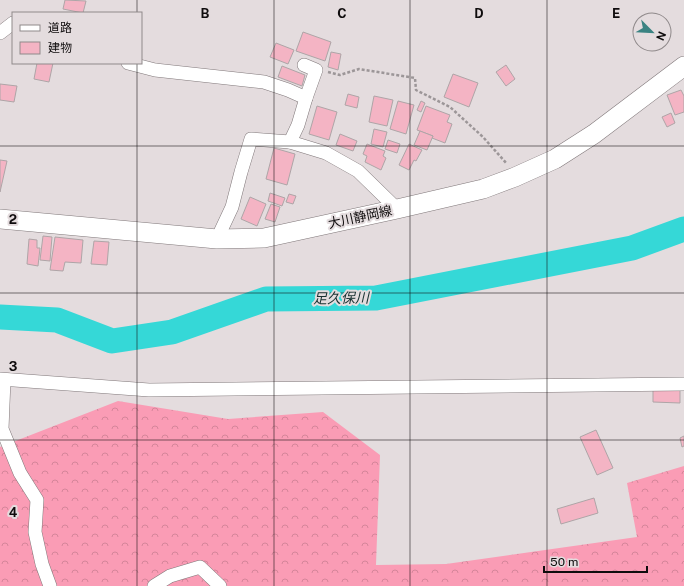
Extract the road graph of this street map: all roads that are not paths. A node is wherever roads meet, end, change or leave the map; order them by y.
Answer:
1 (12, 24) edge
2 (0, 33) edge
3 (132, 64) edge
4 (684, 66) edge
5 (310, 67) road end
6 (306, 98) junction
7 (290, 142) junction
8 (397, 209) junction
9 (0, 220) edge
10 (217, 239) junction
11 (2, 380) edge
12 (684, 384) edge
13 (50, 586) edge
14 (154, 586) edge
15 (220, 586) edge

1 - 2 street
3 - 6 street
4 - 8 main road, 大川静岡線
5 - 6 street
6 - 7 street
7 - 8 street
7 - 10 street
8 - 10 main road, 大川静岡線
9 - 10 main road, 大川静岡線
11 - 12 street
11 - 13 street
14 - 15 street

